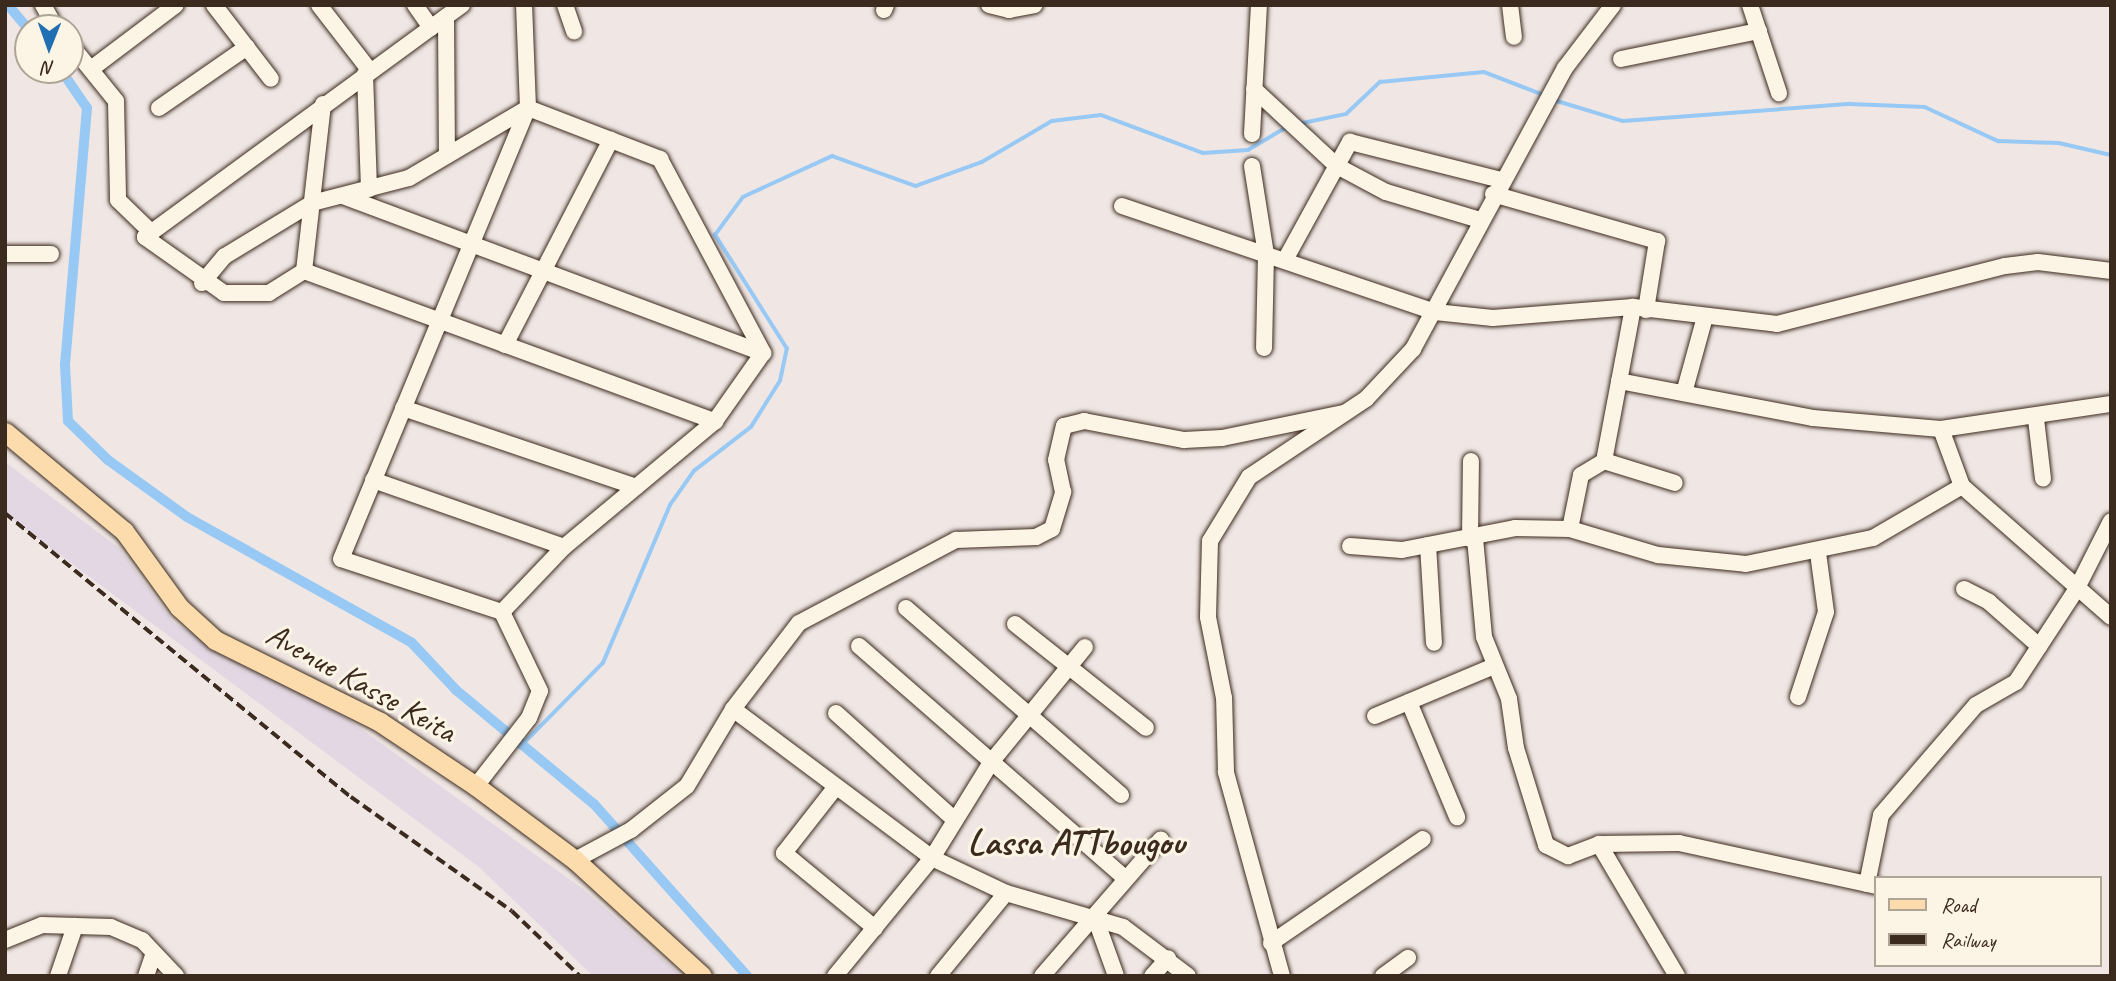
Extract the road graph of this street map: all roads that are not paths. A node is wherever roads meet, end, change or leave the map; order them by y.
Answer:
1 (176, 5) edge
2 (214, 5) edge
3 (318, 5) edge
4 (415, 5) edge
5 (462, 5) edge
6 (524, 5) edge
7 (565, 5) edge
8 (989, 5) edge
9 (1035, 5) edge
10 (1259, 5) edge
11 (1510, 5) edge
12 (1613, 5) edge
13 (1750, 5) edge
14 (446, 18) junction
15 (431, 28) junction
16 (574, 31) dead end
17 (1759, 31) junction
18 (1514, 37) dead end
19 (247, 47) junction
20 (1621, 59) dead end
21 (84, 60) edge
22 (92, 69) junction
23 (367, 73) junction
24 (271, 79) dead end
25 (1254, 89) junction
26 (1779, 93) dead end
27 (323, 104) junction
28 (159, 108) dead end
29 (528, 108) junction
30 (1252, 134) dead end
31 (611, 140) junction
32 (447, 156) junction
33 (1252, 166) dead end
34 (1337, 166) junction
35 (1497, 187) junction
36 (369, 189) junction
37 (343, 196) junction
38 (312, 203) junction
39 (1122, 206) dead end
40 (1480, 220) junction
41 (149, 230) junction
42 (471, 244) junction
43 (5, 254) edge
44 (51, 254) dead end
45 (1266, 254) junction
46 (1285, 260) junction
47 (304, 271) junction
48 (543, 271) junction
49 (2111, 271) edge
50 (202, 283) junction
51 (1640, 309) junction
52 (1435, 312) junction
53 (1705, 317) junction
54 (439, 321) junction
55 (505, 345) junction
56 (1264, 348) dead end
57 (763, 353) junction
58 (1619, 380) junction
59 (1684, 393) junction
60 (2111, 404) edge
61 (403, 408) junction
62 (1346, 413) junction
63 (2036, 419) junction
64 (715, 421) junction
65 (1941, 429) junction
66 (5, 432) edge
67 (1471, 461) dead end
68 (1604, 461) junction
69 (2043, 479) dead end
70 (373, 480) junction
71 (1675, 483) dead end
72 (1962, 486) junction
73 (636, 487) junction
74 (2111, 521) edge
75 (1570, 529) junction
76 (1472, 539) junction
77 (1428, 545) junction
78 (1350, 546) dead end
79 (564, 547) junction
80 (1818, 553) junction
81 (1964, 590) dead end
82 (2076, 590) junction
83 (906, 608) dead end
84 (502, 612) junction
85 (2111, 618) edge
86 (1015, 624) dead end
87 (1434, 643) dead end
88 (859, 646) dead end
89 (2039, 646) junction
90 (1085, 648) dead end
91 (1494, 666) junction
92 (1069, 667) junction
93 (1798, 697) dead end
94 (1409, 702) junction
95 (733, 709) junction
96 (836, 713) dead end
97 (1029, 715) junction
98 (1375, 716) dead end
99 (1146, 728) dead end
100 (992, 761) junction
101 (476, 786) junction
102 (835, 788) junction
103 (1121, 795) dead end
104 (1457, 817) dead end
105 (955, 820) junction
106 (1161, 839) dead end
107 (1423, 839) dead end
108 (1599, 844) junction
109 (932, 858) junction
110 (575, 860) junction
111 (1126, 879) junction
112 (1872, 885) edge
113 (1006, 893) junction
114 (1094, 920) junction
115 (75, 926) junction
116 (874, 928) junction
117 (5, 940) edge
118 (1271, 943) junction
119 (154, 953) junction
120 (1168, 958) junction
121 (1408, 958) dead end
122 (58, 976) edge
123 (146, 976) edge
124 (176, 976) edge
125 (702, 976) edge
126 (835, 976) edge
127 (938, 976) edge
128 (1042, 976) edge
129 (1116, 976) edge
130 (1152, 976) edge
131 (1188, 976) edge
132 (1282, 976) edge
133 (1383, 976) edge
134 (1677, 976) edge

1 - 22 street
2 - 19 street
3 - 23 street
4 - 15 street
5 - 14 street
6 - 29 street
7 - 16 street
8 - 9 street
10 - 25 street
11 - 18 street
12 - 35 street
13 - 17 street
14 - 15 street
14 - 32 street
15 - 23 street
17 - 20 street
17 - 26 street
19 - 24 street
19 - 28 street
21 - 22 street
22 - 41 street
23 - 27 street
23 - 36 street
25 - 30 street
25 - 34 street
27 - 38 street
27 - 41 street
29 - 31 street
29 - 32 street
29 - 42 street
31 - 48 street
31 - 57 street
32 - 36 street
33 - 45 street
34 - 35 street
34 - 40 street
34 - 46 street
35 - 40 street
35 - 51 street
36 - 37 street
37 - 38 street
37 - 42 street
38 - 47 street
38 - 50 street
39 - 45 street
40 - 52 street
41 - 50 street
42 - 48 street
42 - 54 street
43 - 44 street
45 - 46 street
45 - 56 street
46 - 52 street
47 - 50 street
47 - 54 street
48 - 55 street
48 - 57 street
49 - 53 street
51 - 52 street
51 - 53 street
51 - 58 street
52 - 62 street
53 - 59 street
54 - 55 street
54 - 61 street
55 - 64 street
57 - 64 street
58 - 59 street
58 - 68 street
59 - 65 street
60 - 63 street
61 - 70 street
61 - 73 street
62 - 95 street
62 - 118 street
63 - 65 street
63 - 69 street
64 - 73 street
65 - 72 street
66 - 101 main road, Avenue Kasse Keita
67 - 76 street
68 - 71 street
68 - 75 street
70 - 79 street
70 - 84 street
72 - 80 street
72 - 82 street
73 - 79 street
74 - 82 street
75 - 76 street
75 - 80 street
76 - 77 street
76 - 91 street
77 - 78 street
77 - 87 street
79 - 84 street
80 - 93 street
81 - 89 street
82 - 85 street
82 - 89 street
83 - 97 street
84 - 101 street
86 - 92 street
88 - 100 street
89 - 112 street
90 - 92 street
91 - 94 street
91 - 108 street
92 - 97 street
92 - 99 street
94 - 98 street
94 - 104 street
95 - 102 street
95 - 110 street
96 - 105 street
97 - 100 street
97 - 103 street
100 - 105 street
100 - 111 street
101 - 110 main road, Avenue Kasse Keita
102 - 109 street
102 - 116 street
105 - 109 street
106 - 111 street
107 - 118 street
108 - 112 street
108 - 134 street
109 - 113 street
109 - 116 street
110 - 125 main road, Avenue Kasse Keita
111 - 114 street
113 - 114 street
113 - 127 street
114 - 120 street
114 - 128 street
114 - 129 street
115 - 117 street
115 - 119 street
115 - 122 street
116 - 126 street
118 - 132 street
119 - 123 street
119 - 124 street
120 - 130 street
120 - 131 street
121 - 133 street

